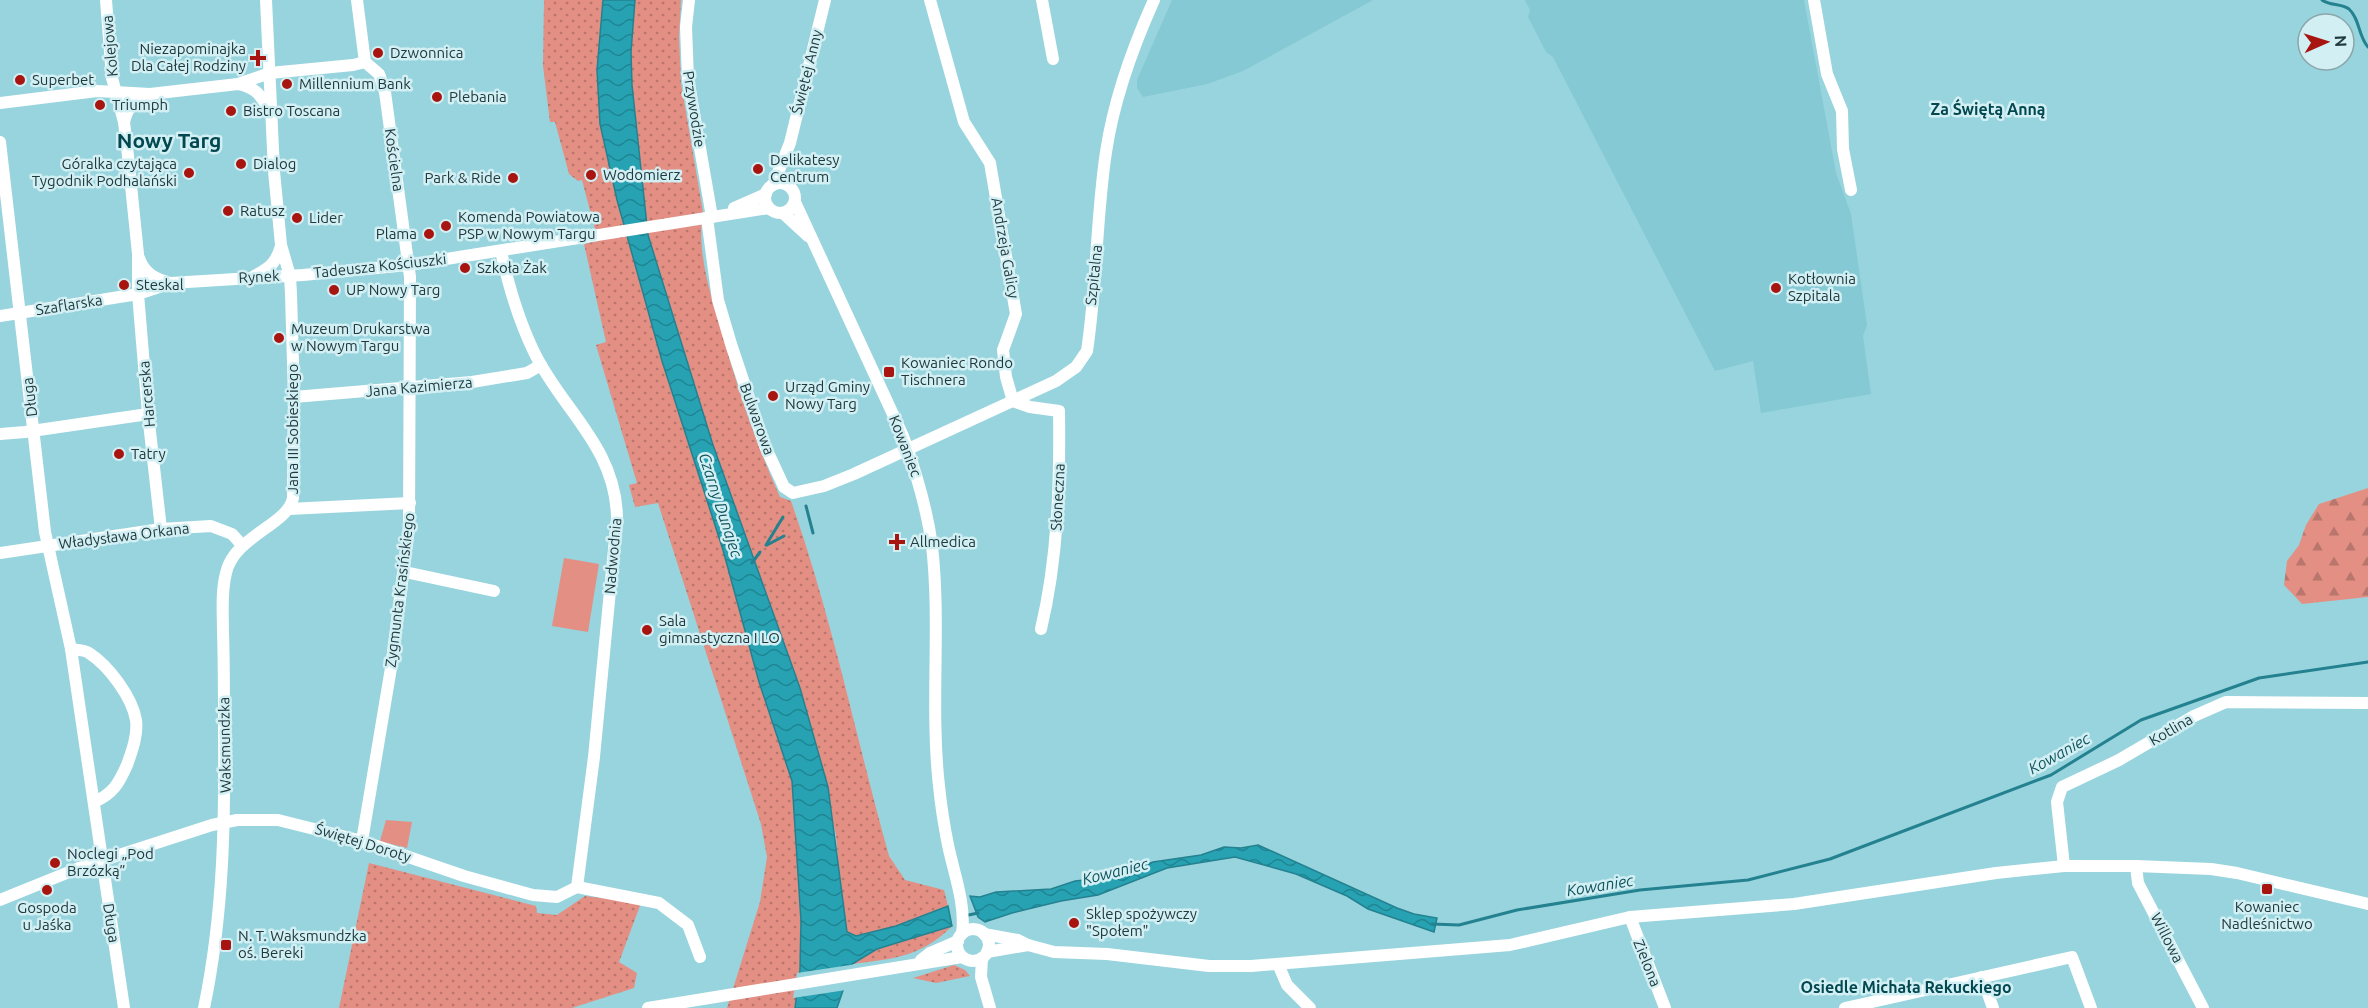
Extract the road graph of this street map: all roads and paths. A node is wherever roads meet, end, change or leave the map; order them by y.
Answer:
1 (106, 0) edge
2 (266, 0) edge
3 (357, 0) edge
4 (689, 0) edge
5 (825, 0) edge
6 (1042, 0) edge
7 (1154, 0) edge
8 (1814, 0) edge
9 (934, 2) edge
10 (1053, 59) dead end
11 (359, 63) junction
12 (270, 74) junction
13 (238, 84) junction
14 (115, 92) junction
15 (150, 94) junction
16 (0, 103) edge
17 (270, 112) junction
18 (124, 122) junction
19 (0, 142) edge
20 (790, 143) junction
21 (790, 186) junction
22 (769, 189) junction
23 (1851, 190) dead end
24 (795, 202) junction
25 (769, 208) junction
26 (783, 213) junction
27 (711, 217) junction
28 (281, 245) junction
29 (818, 249) junction
30 (501, 251) junction
31 (138, 254) junction
32 (408, 265) junction
33 (290, 276) junction
34 (251, 277) junction
35 (171, 283) junction
36 (138, 294) junction
37 (20, 313) junction
38 (0, 316) edge
39 (541, 365) junction
40 (410, 388) junction
41 (294, 397) junction
42 (1013, 401) junction
43 (148, 414) junction
44 (34, 430) junction
45 (0, 434) edge
46 (908, 448) junction
47 (410, 503) junction
48 (289, 509) junction
49 (161, 529) junction
50 (242, 545) junction
51 (47, 546) junction
52 (0, 553) edge
53 (405, 572) junction
54 (494, 591) dead end
55 (1041, 629) dead end
56 (71, 649) junction
57 (2368, 703) edge
58 (94, 802) junction
59 (225, 822) junction
60 (362, 841) junction
61 (101, 861) junction
62 (2064, 866) junction
63 (2136, 866) junction
64 (577, 887) junction
65 (0, 900) edge
66 (2368, 904) edge
67 (963, 907) junction
68 (1630, 917) junction
69 (982, 932) junction
70 (960, 937) junction
71 (1028, 945) junction
72 (985, 955) junction
73 (700, 957) dead end
74 (965, 959) junction
75 (917, 962) junction
76 (1278, 964) junction
77 (981, 977) junction
78 (1982, 977) junction
79 (1895, 1003) edge
80 (124, 1008) edge
81 (204, 1008) edge
82 (648, 1008) edge
83 (990, 1008) edge
84 (1310, 1008) edge
85 (1665, 1008) edge
86 (1845, 1008) edge
87 (1993, 1008) edge
88 (2091, 1008) edge
89 (2204, 1008) edge

1 - 14 street, Kolejowa
2 - 12 street, Rynek
3 - 11 street
4 - 27 street, Przywodzie
5 - 20 street, Świętej Anny
6 - 10 street
7 - 42 street, Szpitalna
8 - 23 street
9 - 42 street, Andrzeja Galicy
11 - 12 street
11 - 32 street, Kościelna
12 - 13 street
12 - 17 street, Rynek
13 - 15 street
13 - 17 street
14 - 15 street
14 - 16 street
14 - 18 street
15 - 18 street
17 - 28 street, Rynek
18 - 31 street
19 - 37 street, Długa
20 - 21 street, Świętej Anny
20 - 22 street, Świętej Anny
21 - 22 street
21 - 24 street
22 - 25 street
22 - 27 street, Tadeusza Kościuszki
24 - 26 street
24 - 29 street, Kowaniec
25 - 26 street
25 - 27 street, Tadeusza Kościuszki
26 - 29 street, Kowaniec
27 - 30 street, Tadeusza Kościuszki
27 - 46 street, Bulwarowa
28 - 33 street, Rynek
28 - 34 street
29 - 46 street, Kowaniec
30 - 32 street, Tadeusza Kościuszki
30 - 39 street, Nadwodnia
31 - 35 street
31 - 36 street
32 - 33 street, Tadeusza Kościuszki
32 - 40 street, Zygmunta Krasińskiego
33 - 34 street, Rynek
33 - 41 street, Jana III Sobieskiego
34 - 35 street, Rynek
35 - 36 street, Rynek
36 - 37 street, Szaflarska
36 - 43 street, Harcerska
37 - 38 street, Szaflarska
37 - 44 street, Długa
39 - 40 street, Jana Kazimierza
39 - 64 street, Nadwodnia
40 - 41 street, Jana Kazimierza
40 - 47 street, Zygmunta Krasińskiego
41 - 48 street, Jana III Sobieskiego
42 - 46 street, Szpitalna
42 - 55 street, Słoneczna
43 - 44 street
43 - 49 street, Harcerska
44 - 45 street
44 - 51 street, Długa
46 - 67 street, Kowaniec
47 - 48 street
47 - 53 street, Zygmunta Krasińskiego
48 - 50 street, Waksmundzka
49 - 50 street, Władysława Orkana
49 - 51 street, Władysława Orkana
50 - 59 street, Waksmundzka
51 - 52 street, Władysława Orkana
51 - 56 street, Długa
53 - 54 street
53 - 60 street, Zygmunta Krasińskiego
56 - 58 street, Długa
56 - 58 street
57 - 62 street, Kotlina
58 - 61 street, Długa
59 - 60 street, Świętej Doroty
59 - 61 street, Świętej Doroty
59 - 81 street, Waksmundzka
60 - 64 street, Świętej Doroty
61 - 65 street, Świętej Doroty
61 - 80 street, Długa
62 - 63 street
62 - 68 street
63 - 66 street
63 - 89 street, Willowa
64 - 73 street, Świętej Doroty
67 - 69 street, Kowaniec
67 - 70 street, Kowaniec
68 - 76 street
68 - 85 street, Zielona
69 - 70 street
69 - 71 street
69 - 72 street
70 - 74 street
70 - 75 street
71 - 72 street
71 - 76 street
72 - 74 street
72 - 77 street
74 - 75 street
74 - 77 street
75 - 82 street
76 - 84 street
77 - 83 street
78 - 79 street
78 - 87 street
78 - 88 street
79 - 86 street

